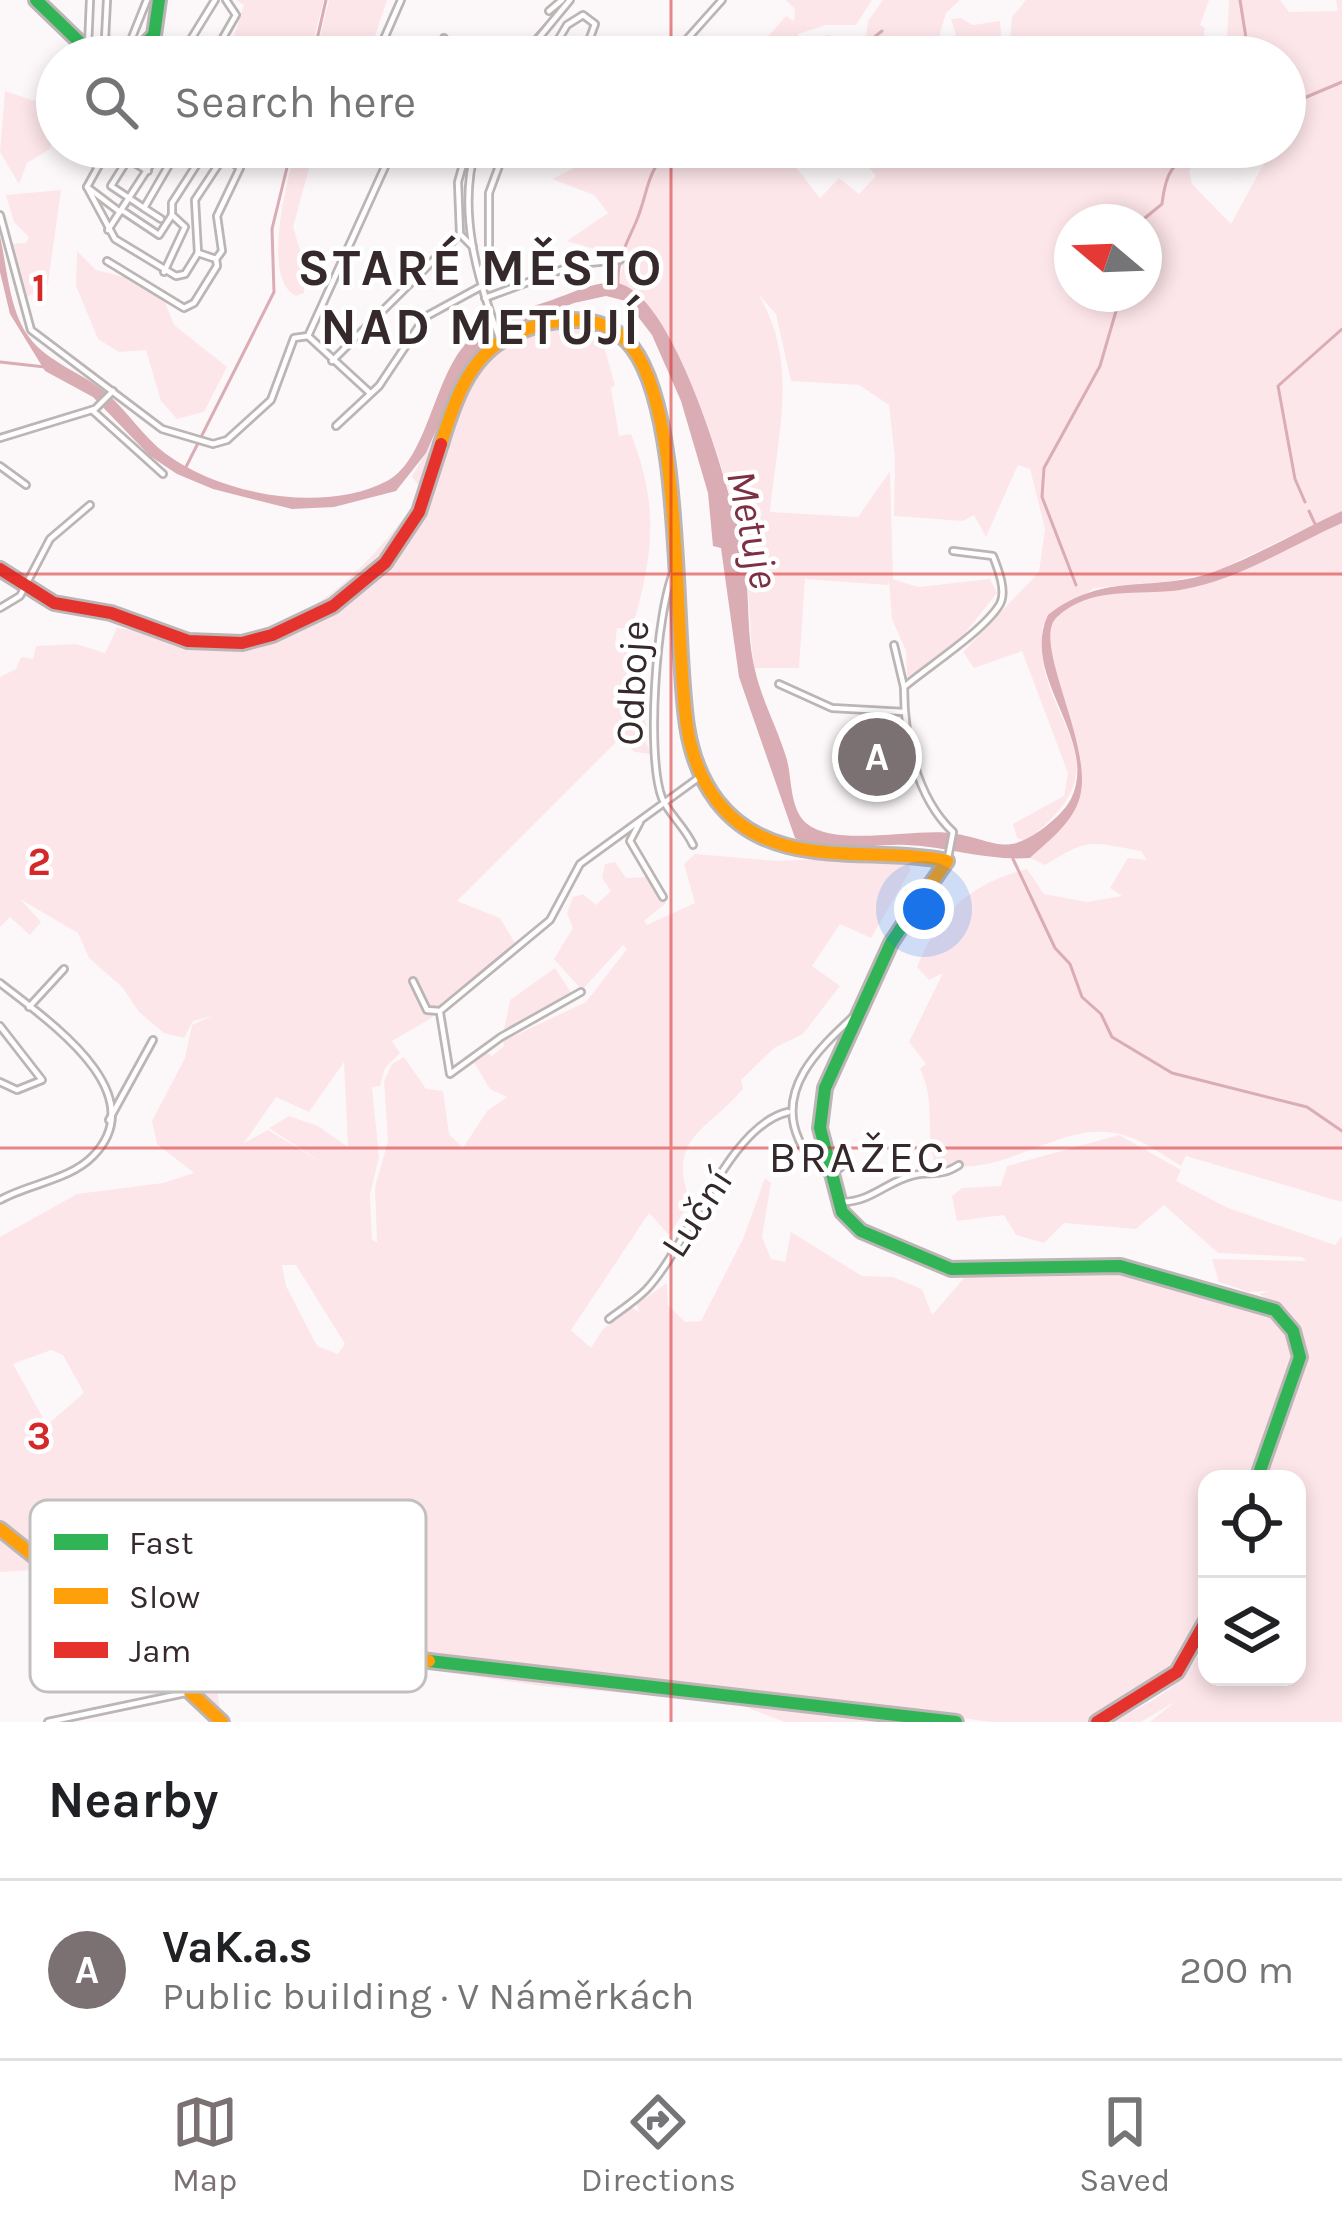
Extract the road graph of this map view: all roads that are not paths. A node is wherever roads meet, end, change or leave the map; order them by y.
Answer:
1 (36, 0) edge
2 (90, 0) edge
3 (107, 0) edge
4 (147, 0) edge
5 (159, 0) edge
6 (215, 0) edge
7 (226, 0) edge
8 (401, 0) edge
9 (566, 0) edge
10 (722, 0) edge
11 (549, 10) dead end
12 (72, 36) edge
13 (91, 36) edge
14 (105, 36) edge
15 (134, 36) edge
16 (152, 36) edge
17 (193, 36) edge
18 (224, 36) edge
19 (385, 36) edge
20 (539, 36) edge
21 (560, 36) edge
22 (591, 36) edge
23 (689, 36) edge
24 (97, 168) edge
25 (122, 168) edge
26 (143, 168) edge
27 (149, 168) edge
28 (167, 168) edge
29 (196, 168) edge
30 (217, 168) edge
31 (240, 168) edge
32 (384, 168) edge
33 (464, 168) edge
34 (469, 168) edge
35 (498, 168) edge
36 (148, 171) junction
37 (87, 187) junction
38 (130, 199) junction
39 (144, 208) junction
40 (122, 212) junction
41 (0, 215) edge
42 (172, 215) junction
43 (161, 219) dead end
44 (108, 230) junction
45 (460, 235) junction
46 (473, 247) junction
47 (198, 253) junction
48 (216, 260) junction
49 (620, 260) dead end
50 (106, 261) dead end
51 (479, 271) junction
52 (164, 272) junction
53 (482, 286) junction
54 (485, 298) junction
55 (308, 336) junction
56 (500, 338) junction
57 (332, 362) junction
58 (111, 393) junction
59 (371, 394) junction
60 (93, 410) junction
61 (336, 426) dead end
62 (0, 438) edge
63 (0, 466) edge
64 (163, 474) dead end
65 (26, 485) dead end
66 (90, 505) dead end
67 (953, 551) dead end
68 (677, 566) junction
69 (0, 568) edge
70 (24, 587) junction
71 (0, 608) edge
72 (894, 645) dead end
73 (779, 684) dead end
74 (904, 687) junction
75 (904, 712) junction
76 (700, 776) junction
77 (664, 804) junction
78 (640, 822) junction
79 (693, 845) dead end
80 (948, 858) junction
81 (664, 897) dead end
82 (64, 969) dead end
83 (413, 981) dead end
84 (0, 983) edge
85 (581, 992) dead end
86 (29, 1007) junction
87 (862, 1009) junction
88 (440, 1011) junction
89 (0, 1026) edge
90 (154, 1040) dead end
91 (0, 1082) edge
92 (788, 1112) junction
93 (109, 1120) junction
94 (958, 1165) dead end
95 (831, 1175) junction
96 (0, 1200) edge
97 (838, 1202) junction
98 (609, 1319) dead end
99 (1260, 1470) edge
100 (0, 1529) edge
101 (30, 1553) edge
102 (1198, 1639) edge
103 (426, 1660) edge
104 (190, 1692) joint
105 (48, 1722) edge
106 (222, 1722) edge
107 (956, 1722) edge
108 (1097, 1722) edge

1 - 12 street
2 - 13 street
3 - 14 street
4 - 15 street
5 - 16 street
6 - 17 street
7 - 18 street
8 - 19 street
9 - 11 street
9 - 20 street
10 - 23 street
21 - 22 street
24 - 37 street
25 - 38 street
26 - 36 street
27 - 36 street
28 - 39 street
29 - 42 street
30 - 47 street
31 - 48 street
32 - 55 street
33 - 45 street
34 - 46 street
35 - 51 street
36 - 38 street
37 - 40 street
37 - 44 street
38 - 39 street
38 - 40 street
39 - 43 street
40 - 42 street
40 - 44 street
41 - 58 street
42 - 52 street
44 - 52 street
45 - 46 street
45 - 57 street
46 - 51 street
47 - 48 street
47 - 52 street
48 - 50 street
49 - 54 street
51 - 53 street
53 - 54 street
53 - 59 street
54 - 56 street
55 - 57 street
55 - 58 street
56 - 68 street, Odboje
56 - 70 street
57 - 59 street
58 - 60 street
59 - 61 street
60 - 62 street
60 - 64 street
63 - 65 street
66 - 70 street
67 - 74 street
68 - 76 street, Odboje
68 - 77 street, Odboje
69 - 70 street
70 - 71 street
72 - 74 street
73 - 75 street
74 - 75 street
75 - 80 street
76 - 77 street
76 - 80 street
77 - 78 street
77 - 79 street
78 - 81 street
78 - 88 street
80 - 87 street
82 - 86 street
83 - 88 street
84 - 86 street
85 - 88 street
86 - 93 street
87 - 92 street
87 - 95 street
89 - 91 street
90 - 93 street
92 - 95 street
92 - 98 street, Luční
93 - 96 street
94 - 97 street
95 - 97 street
97 - 99 street
100 - 101 street
102 - 108 street
103 - 107 street
104 - 105 street
104 - 106 street

